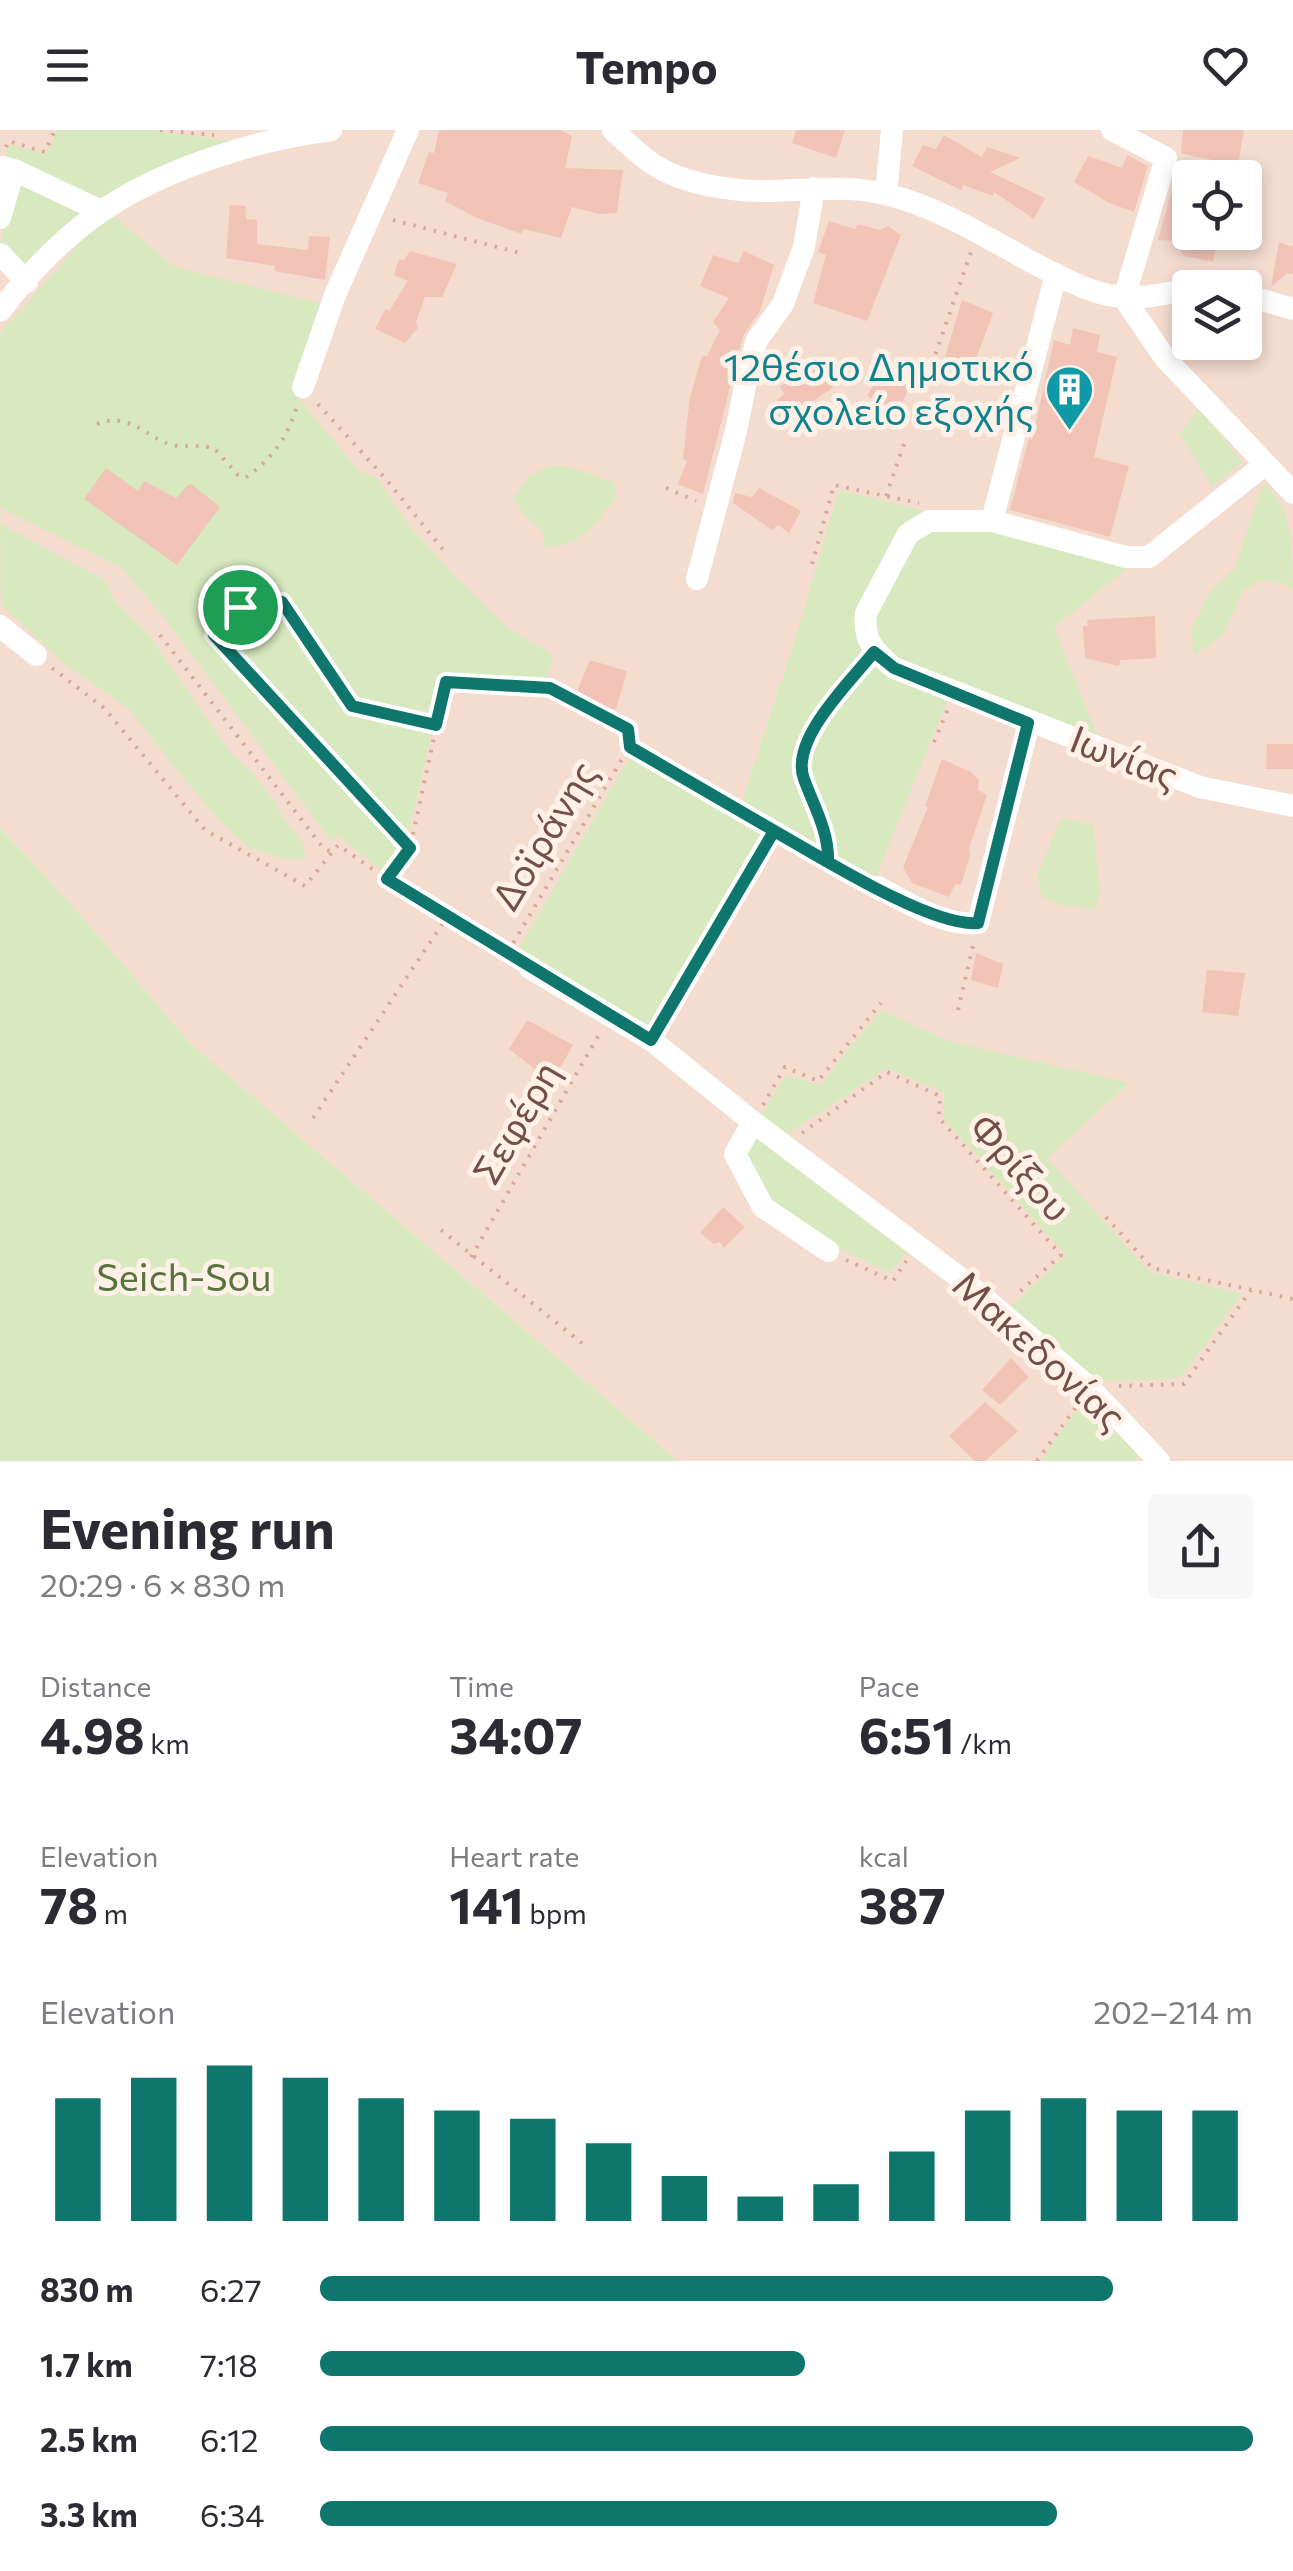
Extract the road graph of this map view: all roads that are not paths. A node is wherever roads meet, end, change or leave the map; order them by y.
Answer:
1 (331, 130) edge
2 (408, 130) edge
3 (613, 130) edge
4 (892, 130) edge
5 (1112, 130) edge
6 (5, 167) edge
7 (814, 188) junction
8 (886, 194) junction
9 (101, 211) junction
10 (0, 218) edge
11 (0, 254) edge
12 (1056, 274) junction
13 (26, 282) junction
14 (1172, 292) edge
15 (1124, 298) junction
16 (1262, 300) edge
17 (1293, 309) edge
18 (0, 311) edge
19 (303, 387) road end
20 (1264, 465) junction
21 (1293, 493) edge
22 (992, 520) junction
23 (698, 579) dead end
24 (0, 626) edge
25 (36, 655) road end
26 (1028, 723) junction
27 (1293, 806) edge
28 (878, 887) road end
29 (530, 968) road end
30 (753, 1122) junction
31 (828, 1251) road end
32 (1158, 1461) edge

1 - 9 street
2 - 19 street
3 - 7 street
4 - 8 street
5 - 15 street
6 - 9 street
6 - 10 street
7 - 8 street
7 - 23 street
8 - 12 street
9 - 13 street
11 - 13 street
12 - 15 street
12 - 22 street
13 - 18 street
14 - 15 street
15 - 20 street
16 - 17 street
20 - 21 street
20 - 22 street
22 - 26 street, Ιωνίας
24 - 25 street
26 - 27 street, Ιωνίας
26 - 28 street
29 - 30 street, Μακεδονίας
30 - 31 street
30 - 32 street, Μακεδονίας

